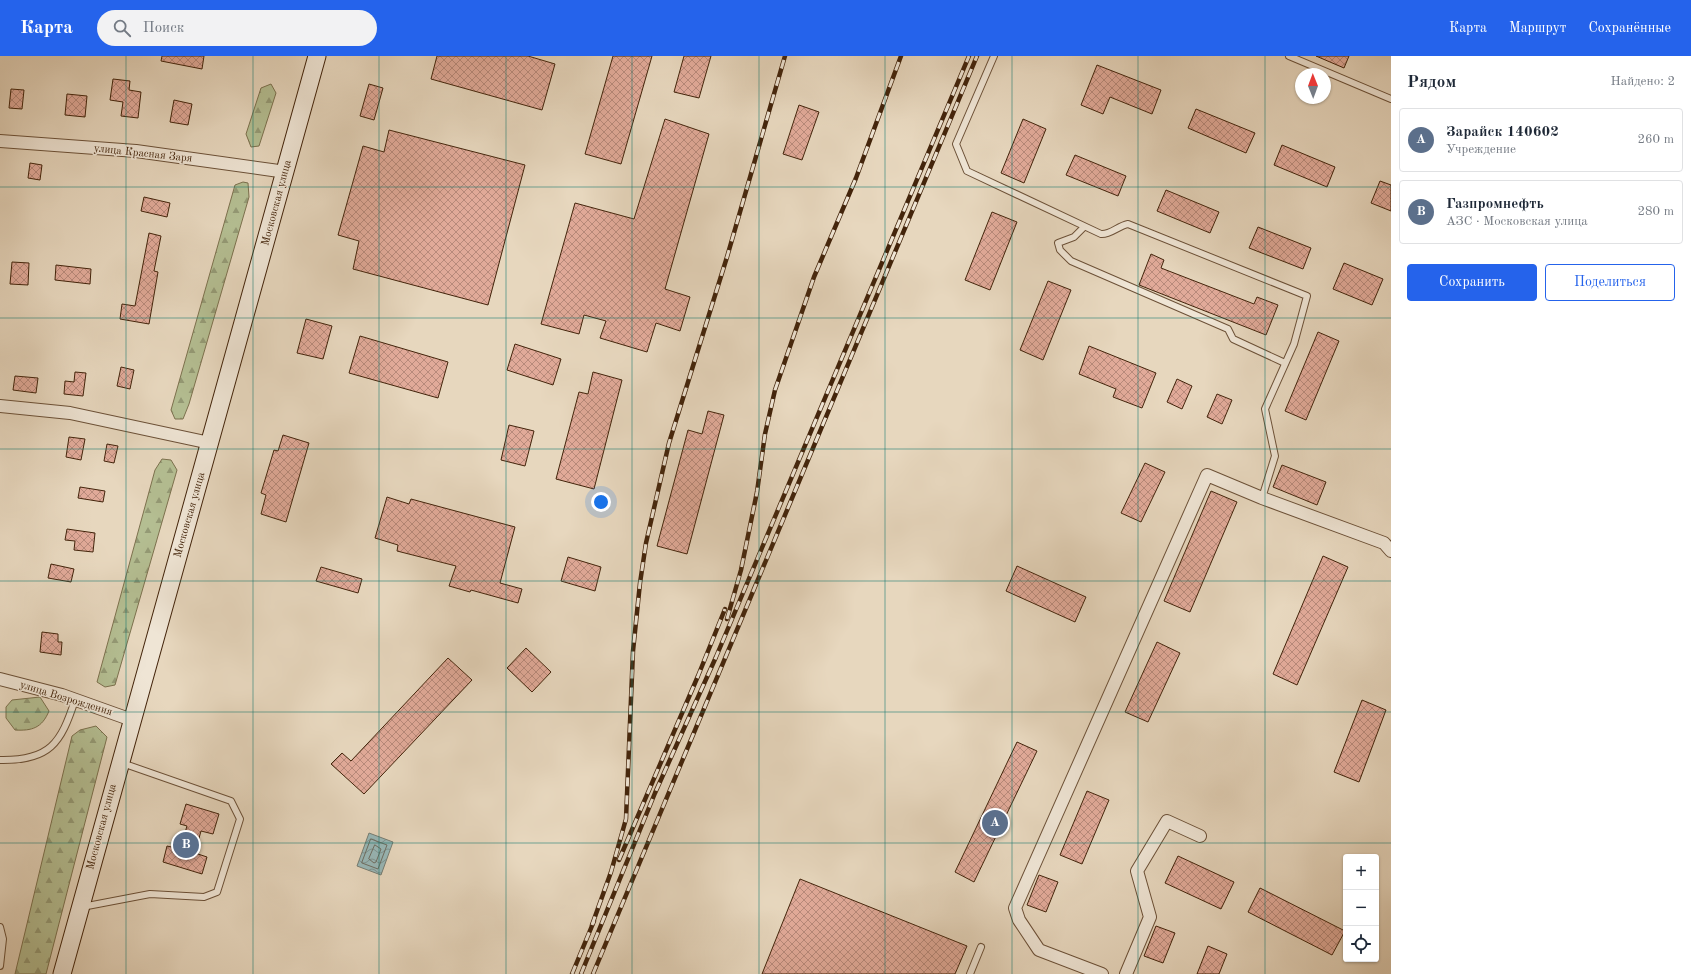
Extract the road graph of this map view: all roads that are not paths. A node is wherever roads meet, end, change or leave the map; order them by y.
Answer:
1 (317, 56) edge
2 (994, 56) edge
3 (1289, 56) edge
4 (1298, 58) edge
5 (1391, 99) edge
6 (0, 141) edge
7 (286, 172) junction
8 (1084, 227) junction
9 (1285, 363) junction
10 (0, 406) edge
11 (210, 443) junction
12 (1262, 498) junction
13 (1391, 551) edge
14 (0, 679) edge
15 (76, 700) junction
16 (132, 720) junction
17 (0, 760) edge
18 (120, 762) junction
19 (1200, 836) dead end
20 (81, 907) junction
21 (0, 927) edge
22 (981, 947) dead end
23 (0, 966) edge
24 (62, 974) edge
25 (970, 974) edge
26 (1102, 974) edge
27 (1126, 974) edge

1 - 7 main road, Московская улица
2 - 8 lane
3 - 4 lane
4 - 5 lane
6 - 7 street, улица Красная Заря
7 - 11 main road, Московская улица
8 - 9 lane
8 - 9 lane
9 - 12 lane
10 - 11 street
11 - 16 main road, Московская улица
12 - 13 street
12 - 26 street
14 - 15 street, улица Возрождения
15 - 16 street, улица Возрождения
15 - 17 lane
16 - 18 main road, Московская улица
18 - 20 main road, Московская улица
18 - 20 lane
19 - 27 street
20 - 24 main road, Московская улица
21 - 23 lane
22 - 25 lane

